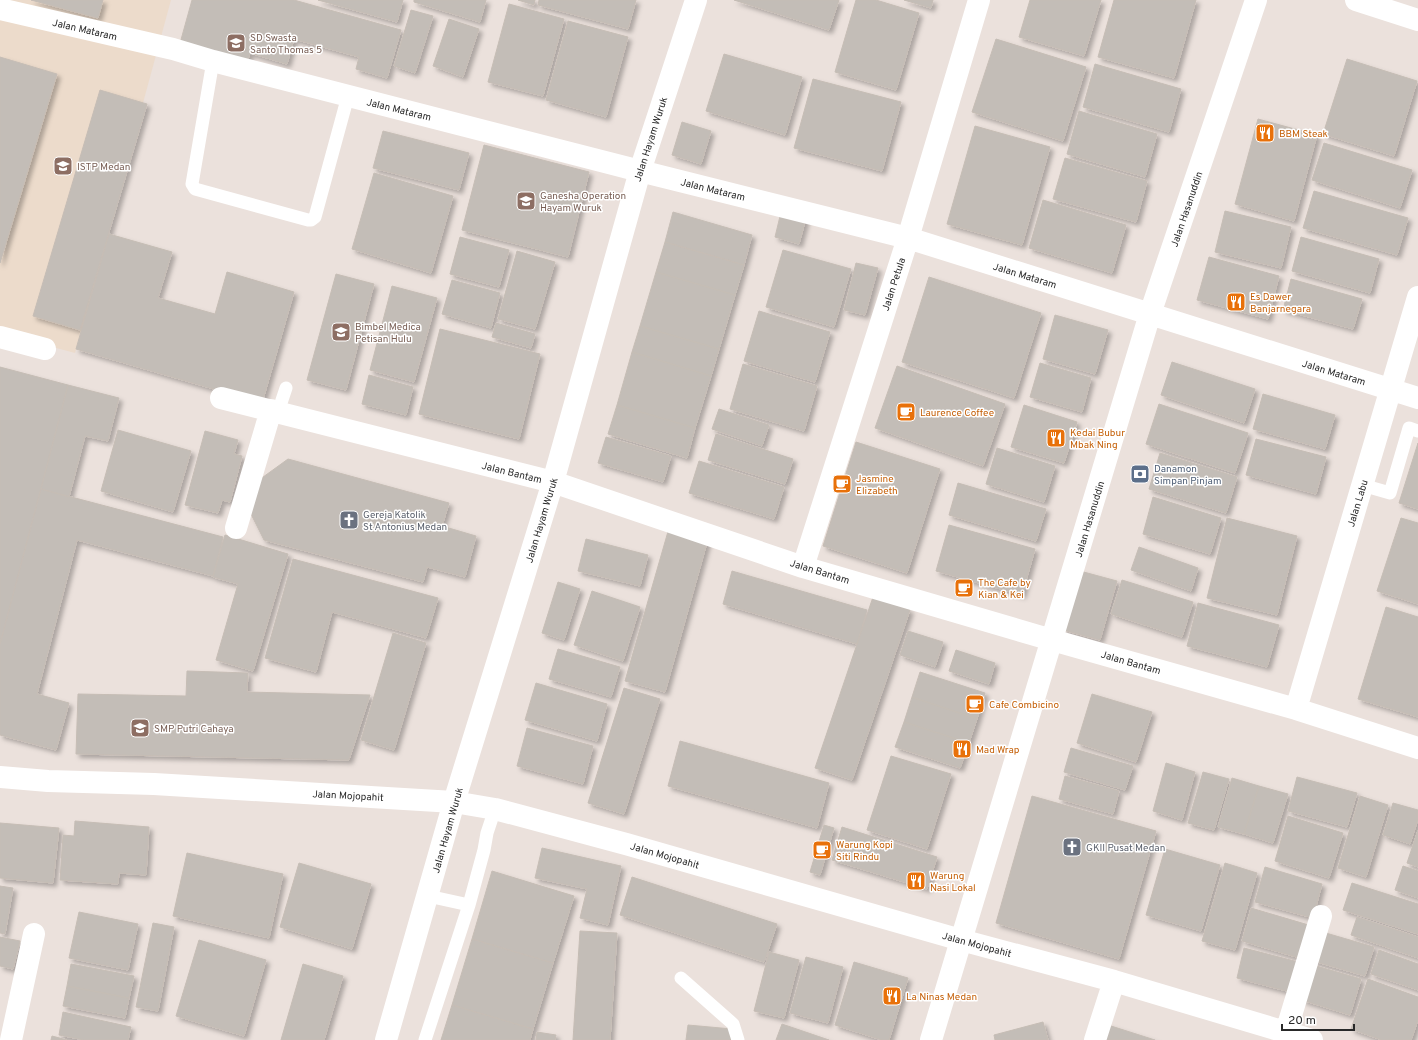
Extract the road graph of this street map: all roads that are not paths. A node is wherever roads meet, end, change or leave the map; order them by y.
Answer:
1 (696, 0) edge
2 (979, 0) edge
3 (1256, 0) edge
4 (1356, 0) edge
5 (2, 6) edge
6 (1418, 20) edge
7 (213, 61) junction
8 (348, 96) junction
9 (640, 171) junction
10 (908, 238) junction
11 (1418, 297) edge
12 (1150, 314) junction
13 (0, 336) edge
14 (45, 349) dead end
15 (286, 388) dead end
16 (1391, 390) junction
17 (221, 398) dead end
18 (1418, 398) edge
19 (275, 411) junction
20 (1418, 431) edge
21 (553, 482) junction
22 (1362, 485) junction
23 (236, 528) dead end
24 (804, 567) junction
25 (1052, 640) junction
26 (1296, 709) junction
27 (1418, 748) edge
28 (0, 777) edge
29 (454, 802) junction
30 (495, 809) junction
31 (428, 896) junction
32 (469, 905) junction
33 (1321, 916) dead end
34 (34, 934) dead end
35 (961, 940) junction
36 (681, 978) dead end
37 (1114, 981) junction
38 (1289, 1035) edge
39 (11, 1040) edge
40 (386, 1040) edge
41 (425, 1040) edge
42 (738, 1040) edge
43 (931, 1040) edge
44 (1095, 1040) edge
45 (1312, 1040) edge

1 - 9 street, Jalan Hayam Wuruk
2 - 10 street, Jalan Petula
3 - 12 street, Jalan Hasanuddin
4 - 6 street
5 - 7 street, Jalan Mataram
7 - 8 street, Jalan Mataram
7 - 8 lane
8 - 9 street, Jalan Mataram
9 - 10 street, Jalan Mataram
9 - 21 street, Jalan Hayam Wuruk
10 - 12 street, Jalan Mataram
10 - 24 street, Jalan Petula
11 - 16 street, Jalan Labu
12 - 16 street, Jalan Mataram
12 - 25 street, Jalan Hasanuddin
13 - 14 street
15 - 19 lane
16 - 18 street, Jalan Mataram
16 - 22 street, Jalan Labu
17 - 19 street, Jalan Bantam
19 - 21 street, Jalan Bantam
19 - 23 street
20 - 22 lane
21 - 24 street, Jalan Bantam
21 - 29 street, Jalan Hayam Wuruk
22 - 26 street, Jalan Labu
24 - 25 street, Jalan Bantam
25 - 26 street, Jalan Bantam
25 - 35 street, Jalan Hasanuddin
26 - 27 street, Jalan Bantam
28 - 29 street, Jalan Mojopahit
29 - 30 street, Jalan Mojopahit
29 - 31 street, Jalan Hayam Wuruk
30 - 32 lane
30 - 35 street, Jalan Mojopahit
31 - 32 lane
31 - 40 street, Jalan Hayam Wuruk
32 - 41 lane
33 - 38 street
34 - 39 street
35 - 37 street, Jalan Mojopahit
35 - 43 street, Jalan Hasanuddin
36 - 42 lane
37 - 38 street, Jalan Mojopahit
37 - 44 street
38 - 45 street, Jalan Mojopahit

